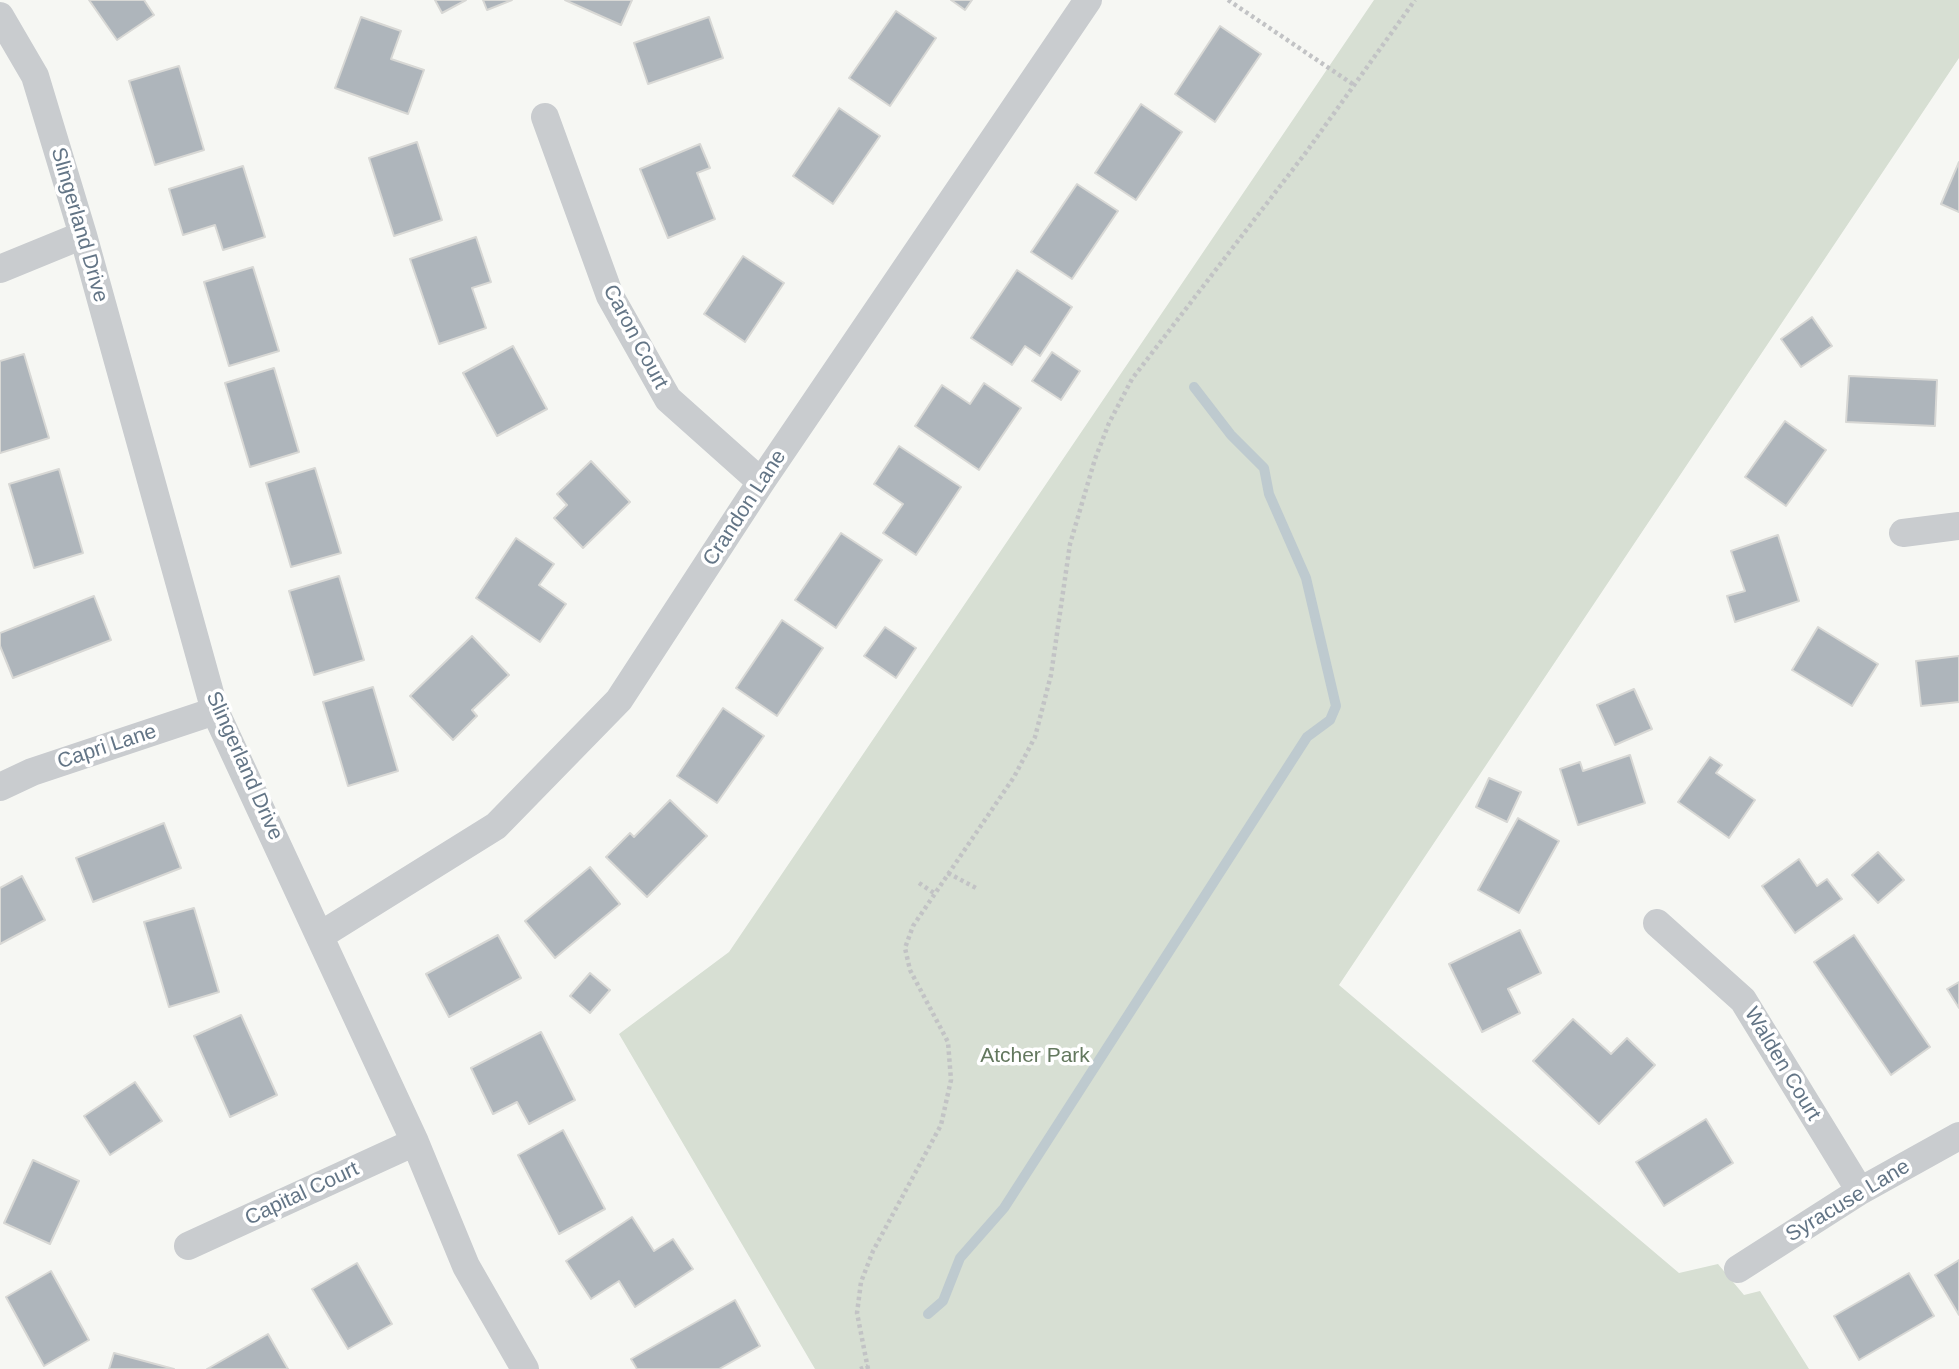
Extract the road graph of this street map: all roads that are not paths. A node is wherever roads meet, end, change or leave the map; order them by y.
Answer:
1 (1087, 0) edge
2 (0, 16) edge
3 (545, 117) dead end
4 (83, 235) junction
5 (0, 269) edge
6 (761, 482) junction
7 (1959, 526) edge
8 (1903, 533) dead end
9 (215, 711) junction
10 (0, 787) edge
11 (1657, 923) dead end
12 (321, 935) junction
13 (1959, 1136) edge
14 (415, 1142) junction
15 (1860, 1191) junction
16 (188, 1245) dead end
17 (1738, 1269) dead end
18 (525, 1369) edge

1 - 6 street, Crandon Lane
2 - 4 street, Slingerland Drive
3 - 6 street, Caron Court
4 - 5 street
4 - 9 street, Slingerland Drive
6 - 12 street, Crandon Lane
7 - 8 street
9 - 10 street, Capri Lane
9 - 12 street, Slingerland Drive
11 - 15 street, Walden Court
12 - 14 street, Slingerland Drive
13 - 15 street, Syracuse Lane
14 - 16 street, Capital Court
14 - 18 street, Slingerland Drive
15 - 17 street, Syracuse Lane

